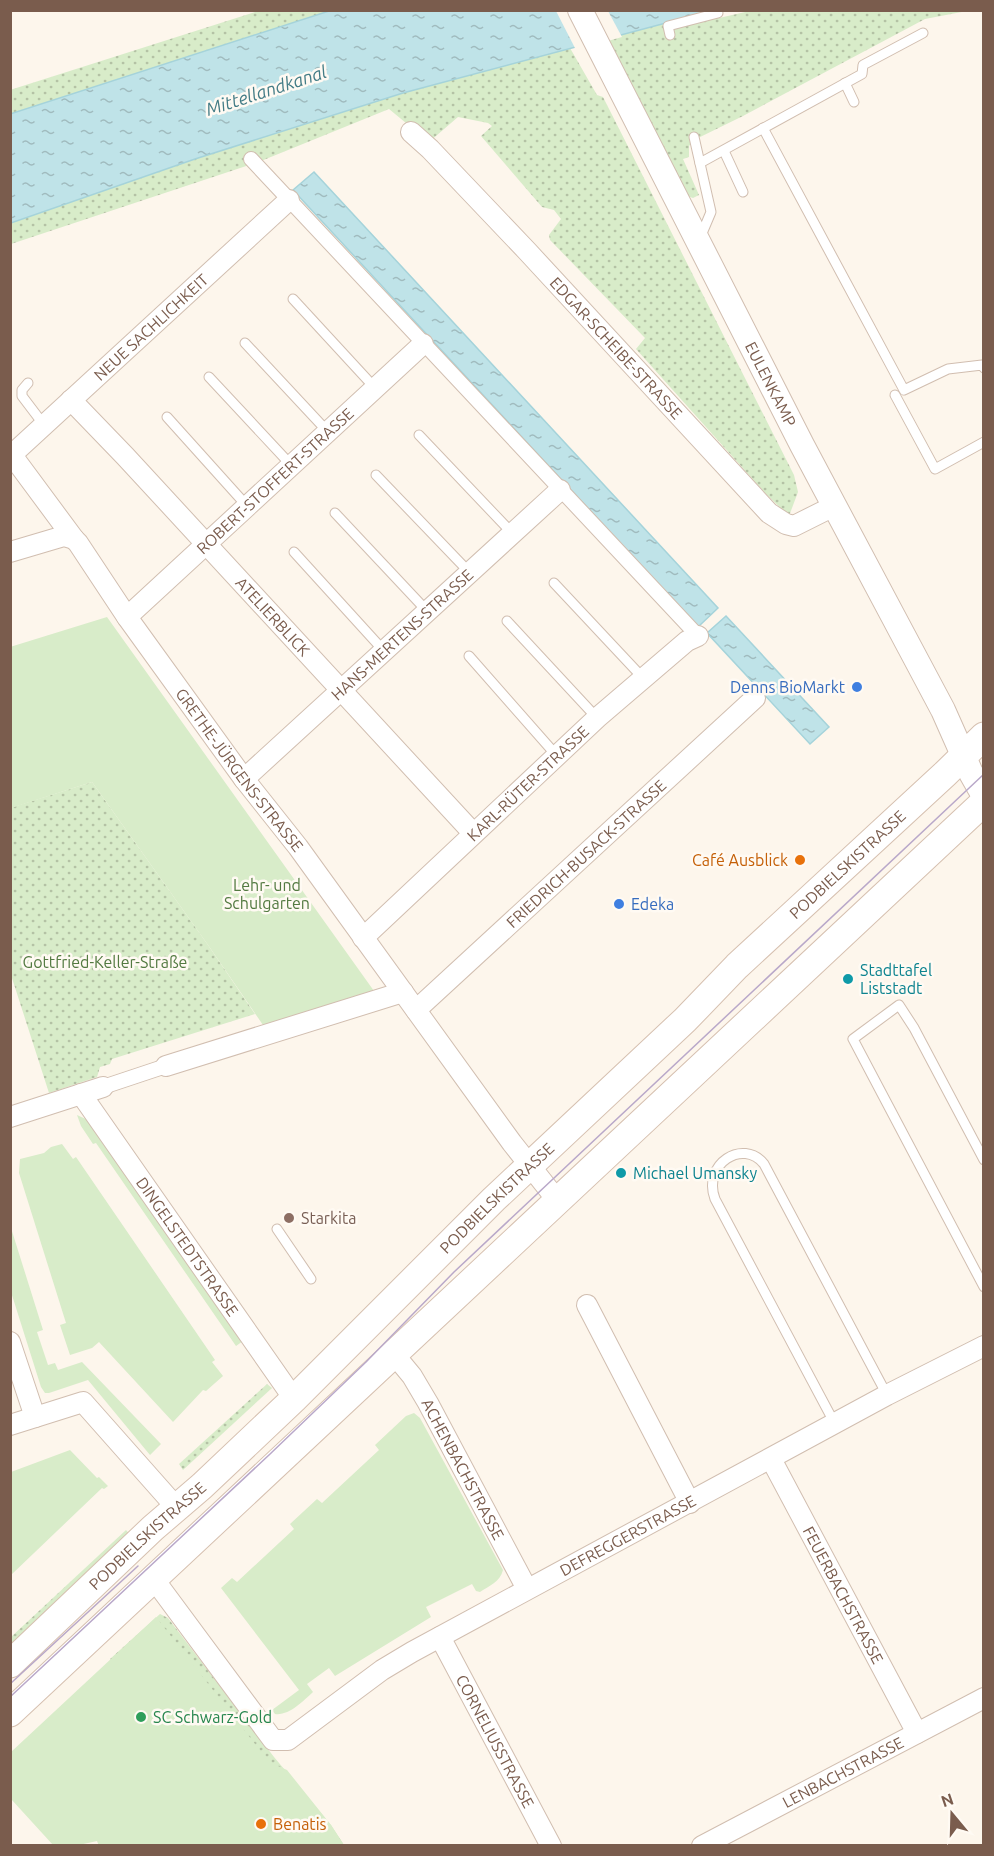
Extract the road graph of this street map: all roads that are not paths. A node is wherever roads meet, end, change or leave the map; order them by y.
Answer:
1 (580, 10) edge
2 (717, 13) dead end
3 (923, 33) dead end
4 (670, 35) dead end
5 (845, 83) junction
6 (854, 102) dead end
7 (763, 128) junction
8 (411, 132) dead end
9 (694, 137) dead end
10 (724, 151) junction
11 (251, 159) dead end
12 (700, 163) junction
13 (743, 192) dead end
14 (289, 200) junction
15 (699, 242) junction
16 (292, 299) dead end
17 (245, 343) dead end
18 (423, 344) junction
19 (984, 369) edge
20 (209, 377) dead end
21 (28, 384) dead end
22 (375, 388) junction
23 (899, 393) junction
24 (71, 400) junction
25 (167, 417) dead end
26 (44, 425) junction
27 (328, 432) junction
28 (419, 435) dead end
29 (984, 442) edge
30 (14, 456) joint
31 (291, 465) junction
32 (376, 475) dead end
33 (560, 490) junction
34 (247, 506) junction
35 (834, 506) junction
36 (336, 513) dead end
37 (513, 534) junction
38 (74, 539) junction
39 (206, 544) junction
40 (10, 552) edge
41 (294, 552) dead end
42 (470, 573) junction
43 (554, 583) dead end
44 (427, 611) junction
45 (127, 616) junction
46 (507, 621) dead end
47 (698, 636) joint
48 (384, 651) junction
49 (469, 656) dead end
50 (643, 678) junction
51 (341, 689) junction
52 (755, 698) dead end
53 (597, 718) junction
54 (984, 736) edge
55 (557, 756) junction
56 (964, 756) junction
57 (244, 778) junction
58 (984, 796) edge
59 (984, 802) edge
60 (473, 833) junction
61 (363, 938) junction
62 (403, 992) junction
63 (416, 1010) junction
64 (166, 1066) joint
65 (103, 1087) joint
66 (81, 1094) junction
67 (10, 1117) edge
68 (984, 1160) edge
69 (530, 1166) junction
70 (557, 1200) junction
71 (277, 1228) dead end
72 (311, 1279) dead end
73 (984, 1287) edge
74 (587, 1305) dead end
75 (10, 1342) edge
76 (984, 1346) edge
77 (393, 1353) junction
78 (887, 1395) junction
79 (294, 1399) junction
80 (35, 1418) junction
81 (835, 1424) junction
82 (10, 1425) edge
83 (771, 1459) junction
84 (690, 1503) junction
85 (176, 1507) junction
86 (153, 1578) junction
87 (527, 1589) junction
88 (440, 1637) junction
89 (10, 1664) edge
90 (984, 1698) edge
91 (10, 1713) edge
92 (917, 1733) junction
93 (550, 1845) edge
94 (702, 1845) edge

1 - 15 street, EULENKAMP
2 - 4 lane
3 - 5 lane
5 - 6 lane
5 - 7 lane
7 - 10 lane
7 - 23 lane
8 - 35 street, EDGAR-SCHEIBE-STRASSE
9 - 12 lane
10 - 12 lane
10 - 13 lane
11 - 14 street
12 - 15 lane
14 - 18 street
14 - 24 street, NEUE SACHLICHKEIT
15 - 35 street, EULENKAMP
16 - 22 lane
17 - 27 lane
18 - 22 street, ROBERT-STOFFERT-STRASSE
18 - 33 street
19 - 23 lane
20 - 31 lane
21 - 26 lane
22 - 27 street, ROBERT-STOFFERT-STRASSE
23 - 29 lane
24 - 26 street, NEUE SACHLICHKEIT
24 - 39 street, ATELIERBLICK
25 - 34 lane
26 - 30 street, NEUE SACHLICHKEIT
27 - 31 street, ROBERT-STOFFERT-STRASSE
28 - 37 lane
30 - 38 street, GRETHE-JÜRGENS-STRASSE
31 - 34 street, ROBERT-STOFFERT-STRASSE
32 - 42 lane
33 - 37 street, HANS-MERTENS-STRASSE
33 - 47 street
34 - 39 street, ROBERT-STOFFERT-STRASSE
35 - 56 street, EULENKAMP
36 - 44 lane
37 - 42 street, HANS-MERTENS-STRASSE
38 - 40 street
38 - 45 street, GRETHE-JÜRGENS-STRASSE
39 - 45 street, ROBERT-STOFFERT-STRASSE
39 - 51 street, ATELIERBLICK
41 - 48 lane
42 - 44 street, HANS-MERTENS-STRASSE
43 - 50 lane
44 - 48 street, HANS-MERTENS-STRASSE
45 - 57 street, GRETHE-JÜRGENS-STRASSE
46 - 53 lane
47 - 50 street, KARL-RÜTER-STRASSE
48 - 51 street, HANS-MERTENS-STRASSE
49 - 55 lane
50 - 53 street, KARL-RÜTER-STRASSE
51 - 57 street, HANS-MERTENS-STRASSE
51 - 60 street, ATELIERBLICK
52 - 63 street, FRIEDRICH-BUSACK-STRASSE
53 - 55 street, KARL-RÜTER-STRASSE
54 - 56 main road, PODBIELSKISTRASSE
55 - 60 street, KARL-RÜTER-STRASSE
56 - 58 street, EULENKAMP
56 - 69 main road, PODBIELSKISTRASSE
57 - 61 street, GRETHE-JÜRGENS-STRASSE
59 - 70 main road, PODBIELSKISTRASSE
60 - 61 street, KARL-RÜTER-STRASSE
61 - 62 street, GRETHE-JÜRGENS-STRASSE
62 - 63 street, GRETHE-JÜRGENS-STRASSE
62 - 64 street
63 - 69 street, GRETHE-JÜRGENS-STRASSE
64 - 65 street
65 - 66 street
66 - 67 street
66 - 79 street, DINGELSTEDTSTRASSE
68 - 73 lane
69 - 70 street, GRETHE-JÜRGENS-STRASSE
69 - 79 main road, PODBIELSKISTRASSE
70 - 77 main road, PODBIELSKISTRASSE
71 - 72 lane
74 - 84 street
75 - 80 street
76 - 78 street, DEFREGGERSTRASSE
77 - 86 main road, PODBIELSKISTRASSE
77 - 87 street, ACHENBACHSTRASSE
78 - 81 street, DEFREGGERSTRASSE
78 - 81 lane
79 - 85 main road, PODBIELSKISTRASSE
80 - 82 street
80 - 85 street
81 - 83 street, DEFREGGERSTRASSE
83 - 84 street, DEFREGGERSTRASSE
83 - 92 street, FEUERBACHSTRASSE
84 - 87 street, DEFREGGERSTRASSE
85 - 89 main road, PODBIELSKISTRASSE
86 - 88 street, DEFREGGERSTRASSE
86 - 91 main road, PODBIELSKISTRASSE
87 - 88 street, DEFREGGERSTRASSE
88 - 93 street, CORNELIUSSTRASSE
90 - 92 street, LENBACHSTRASSE
92 - 94 street, LENBACHSTRASSE

